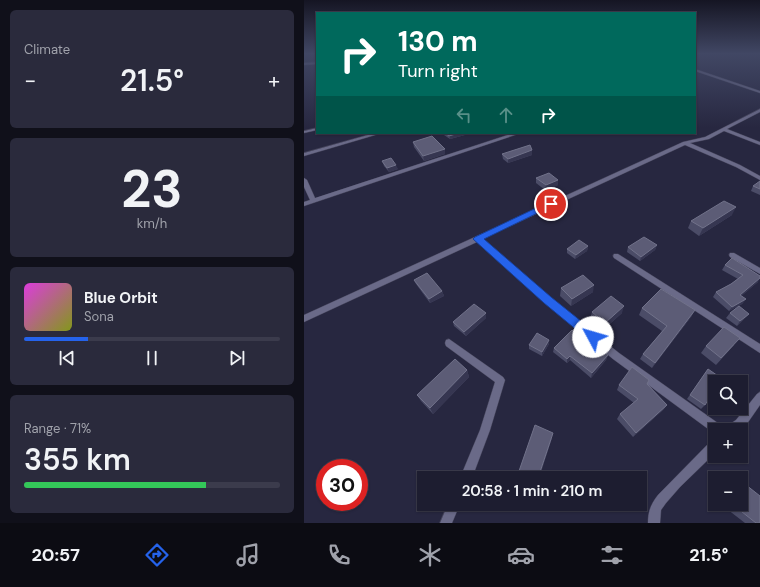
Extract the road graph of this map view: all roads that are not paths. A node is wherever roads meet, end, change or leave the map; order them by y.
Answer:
1 (721, 78) edge
2 (760, 92) edge
3 (758, 112) edge
4 (316, 129) edge
5 (723, 129) junction
6 (304, 132) edge
7 (377, 134) edge
8 (516, 134) edge
9 (685, 143) junction
10 (760, 144) edge
11 (304, 155) edge
12 (760, 178) edge
13 (304, 180) edge
14 (313, 200) junction
15 (304, 204) edge
16 (478, 239) junction
17 (732, 255) dead end
18 (616, 256) dead end
19 (760, 271) edge
20 (304, 319) edge
21 (449, 343) dead end
22 (760, 350) edge
23 (760, 397) edge
24 (708, 423) edge
25 (741, 423) edge
26 (708, 452) edge
27 (469, 471) edge
28 (451, 511) edge
29 (446, 523) edge
30 (654, 523) edge

1 - 2 street
3 - 5 street
4 - 6 street
5 - 9 street
5 - 10 street
7 - 11 street
8 - 14 street
9 - 12 street
9 - 16 street
13 - 14 street
14 - 15 street
16 - 20 street
16 - 24 street
17 - 19 street
18 - 22 street
21 - 27 street
23 - 25 street
26 - 30 street
28 - 29 street

